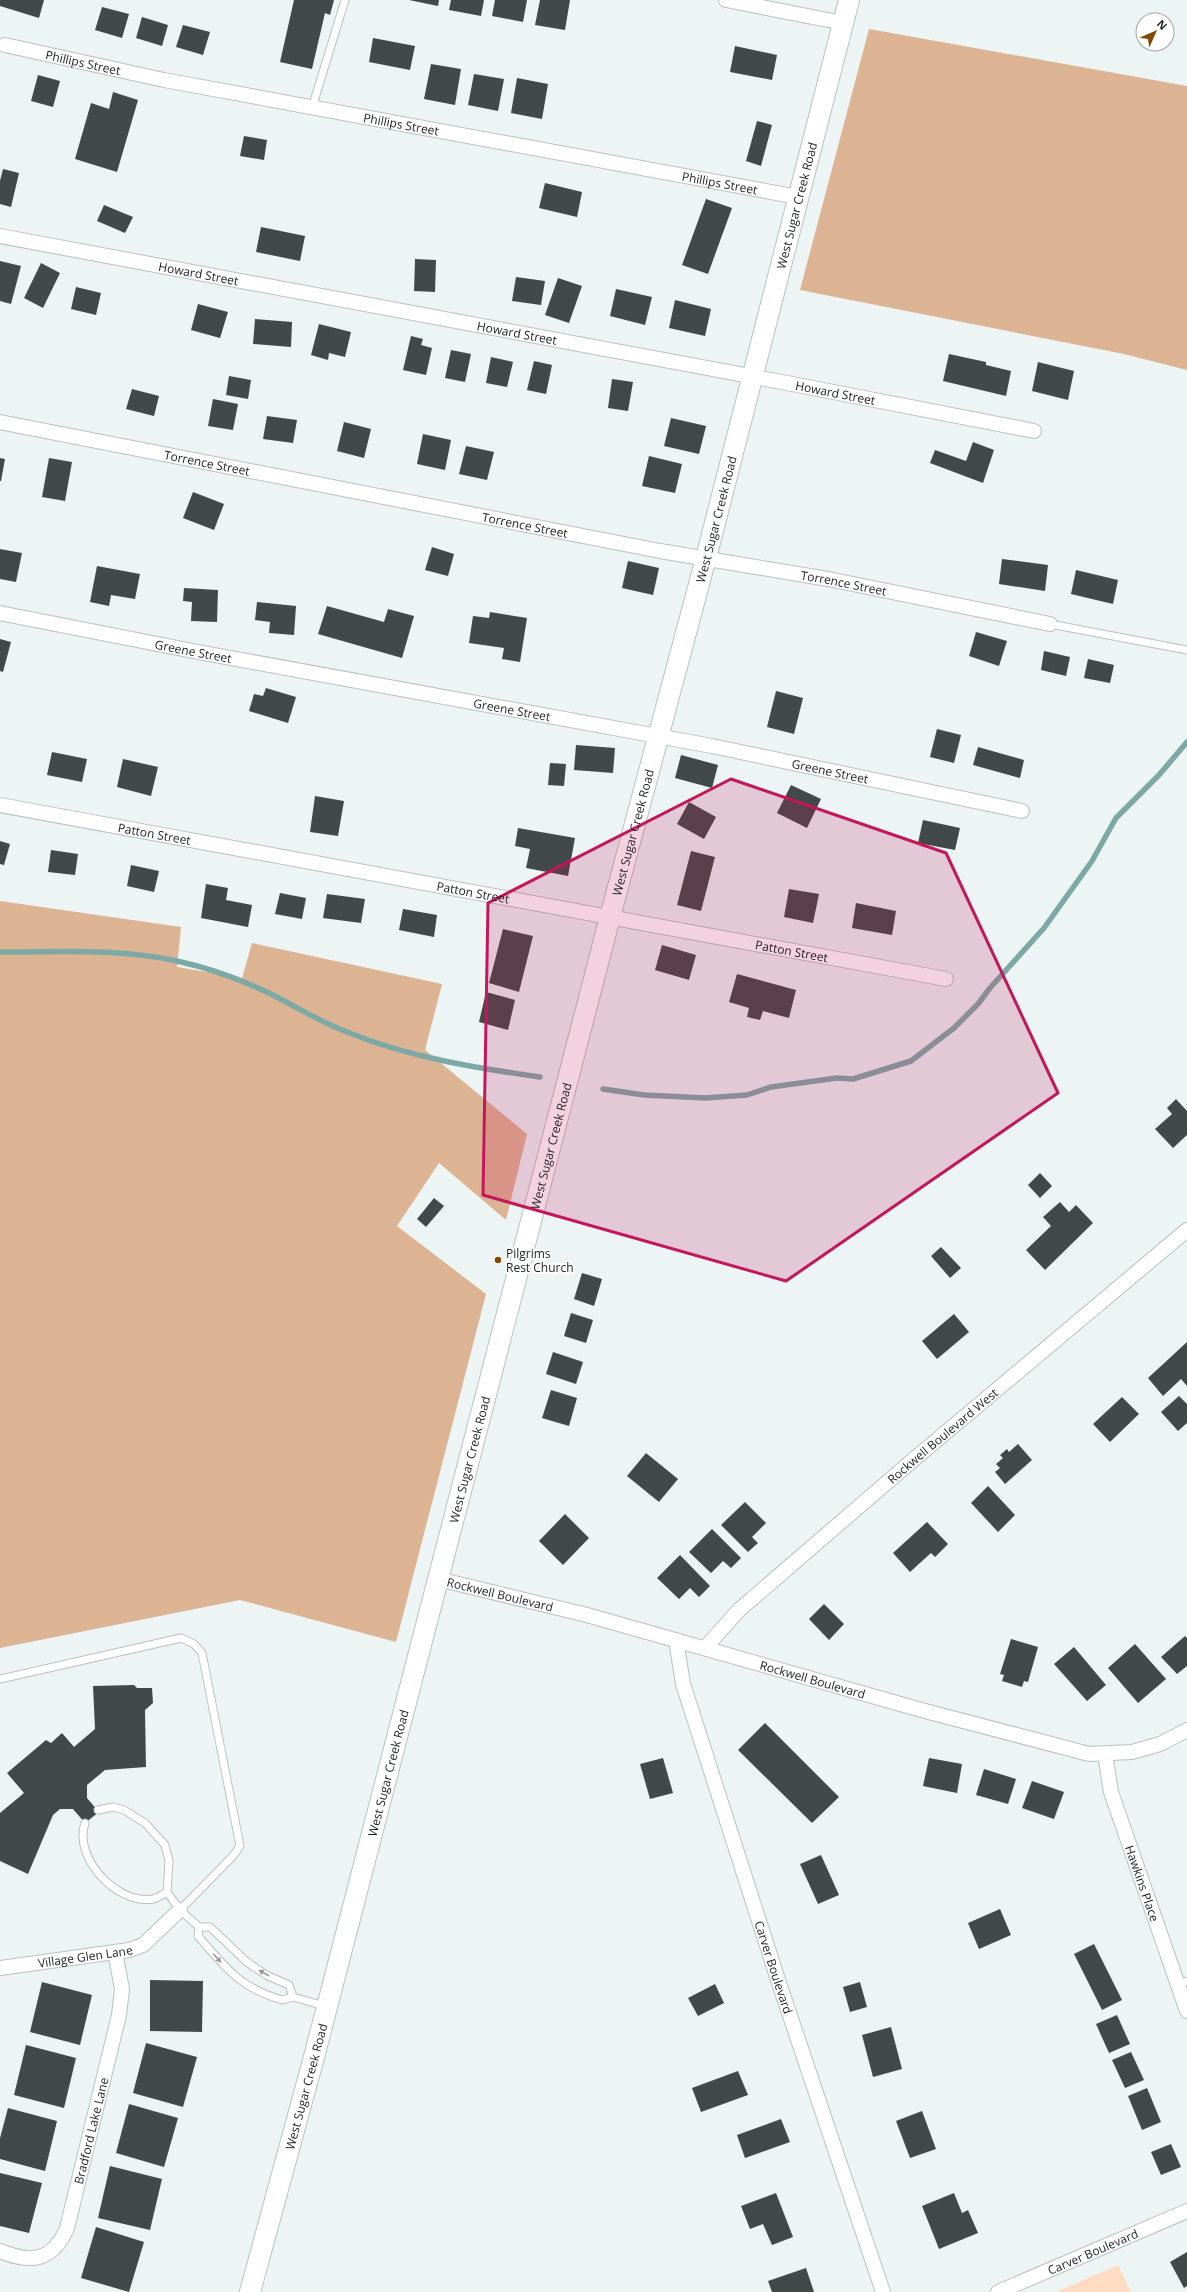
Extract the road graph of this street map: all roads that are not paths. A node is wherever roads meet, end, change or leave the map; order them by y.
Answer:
1 (345, 0) edge
2 (726, 0) edge
3 (850, 0) edge
4 (844, 23) junction
5 (5, 45) dead end
6 (312, 108) junction
7 (798, 198) junction
8 (0, 236) edge
9 (751, 377) junction
10 (0, 422) edge
11 (1034, 431) dead end
12 (706, 558) junction
13 (0, 613) edge
14 (1050, 624) joint
15 (1187, 650) edge
16 (658, 736) junction
17 (0, 806) edge
18 (1022, 811) dead end
19 (610, 917) junction
20 (946, 980) dead end
21 (1187, 1230) edge
22 (438, 1579) junction
23 (676, 1640) junction
24 (704, 1648) junction
25 (0, 1679) edge
26 (1187, 1730) edge
27 (1105, 1754) junction
28 (98, 1810) dead end
29 (84, 1823) dead end
30 (168, 1892) junction
31 (180, 1910) junction
32 (199, 1926) junction
33 (115, 1952) junction
34 (0, 1968) edge
35 (1182, 1983) edge
36 (293, 1996) junction
37 (327, 2007) junction
38 (1187, 2011) edge
39 (1187, 2211) edge
40 (0, 2251) edge
41 (250, 2292) edge
42 (883, 2292) edge
43 (998, 2292) edge

1 - 6 lane
2 - 4 street
3 - 4 main road, West Sugar Creek Road
4 - 7 main road, West Sugar Creek Road
5 - 6 street, Phillips Street
6 - 7 street, Phillips Street
7 - 9 main road, West Sugar Creek Road
8 - 9 street, Howard Street
9 - 11 street, Howard Street
9 - 12 main road, West Sugar Creek Road
10 - 12 street, Torrence Street
12 - 14 street, Torrence Street
12 - 16 main road, West Sugar Creek Road
13 - 16 street, Greene Street
14 - 15 lane
16 - 18 street, Greene Street
16 - 19 main road, West Sugar Creek Road
17 - 19 street, Patton Street
19 - 20 street, Patton Street
19 - 22 main road, West Sugar Creek Road
21 - 24 street, Rockwell Boulevard West
22 - 23 street, Rockwell Boulevard
22 - 37 main road, West Sugar Creek Road
23 - 24 street, Rockwell Boulevard
23 - 42 street, Carver Boulevard
24 - 27 street, Rockwell Boulevard
25 - 31 lane
26 - 27 street, Rockwell Boulevard
27 - 35 street, Hawkins Place
28 - 30 lane
29 - 30 lane
30 - 31 lane
31 - 32 lane
31 - 33 street, Village Glen Lane
36 -> 32 lane
32 -> 36 lane
33 - 34 street, Village Glen Lane
33 - 40 street, Bradford Lake Lane
35 - 38 street, Hawkins Place
36 - 37 lane
37 - 41 main road, West Sugar Creek Road
39 - 43 street, Carver Boulevard

